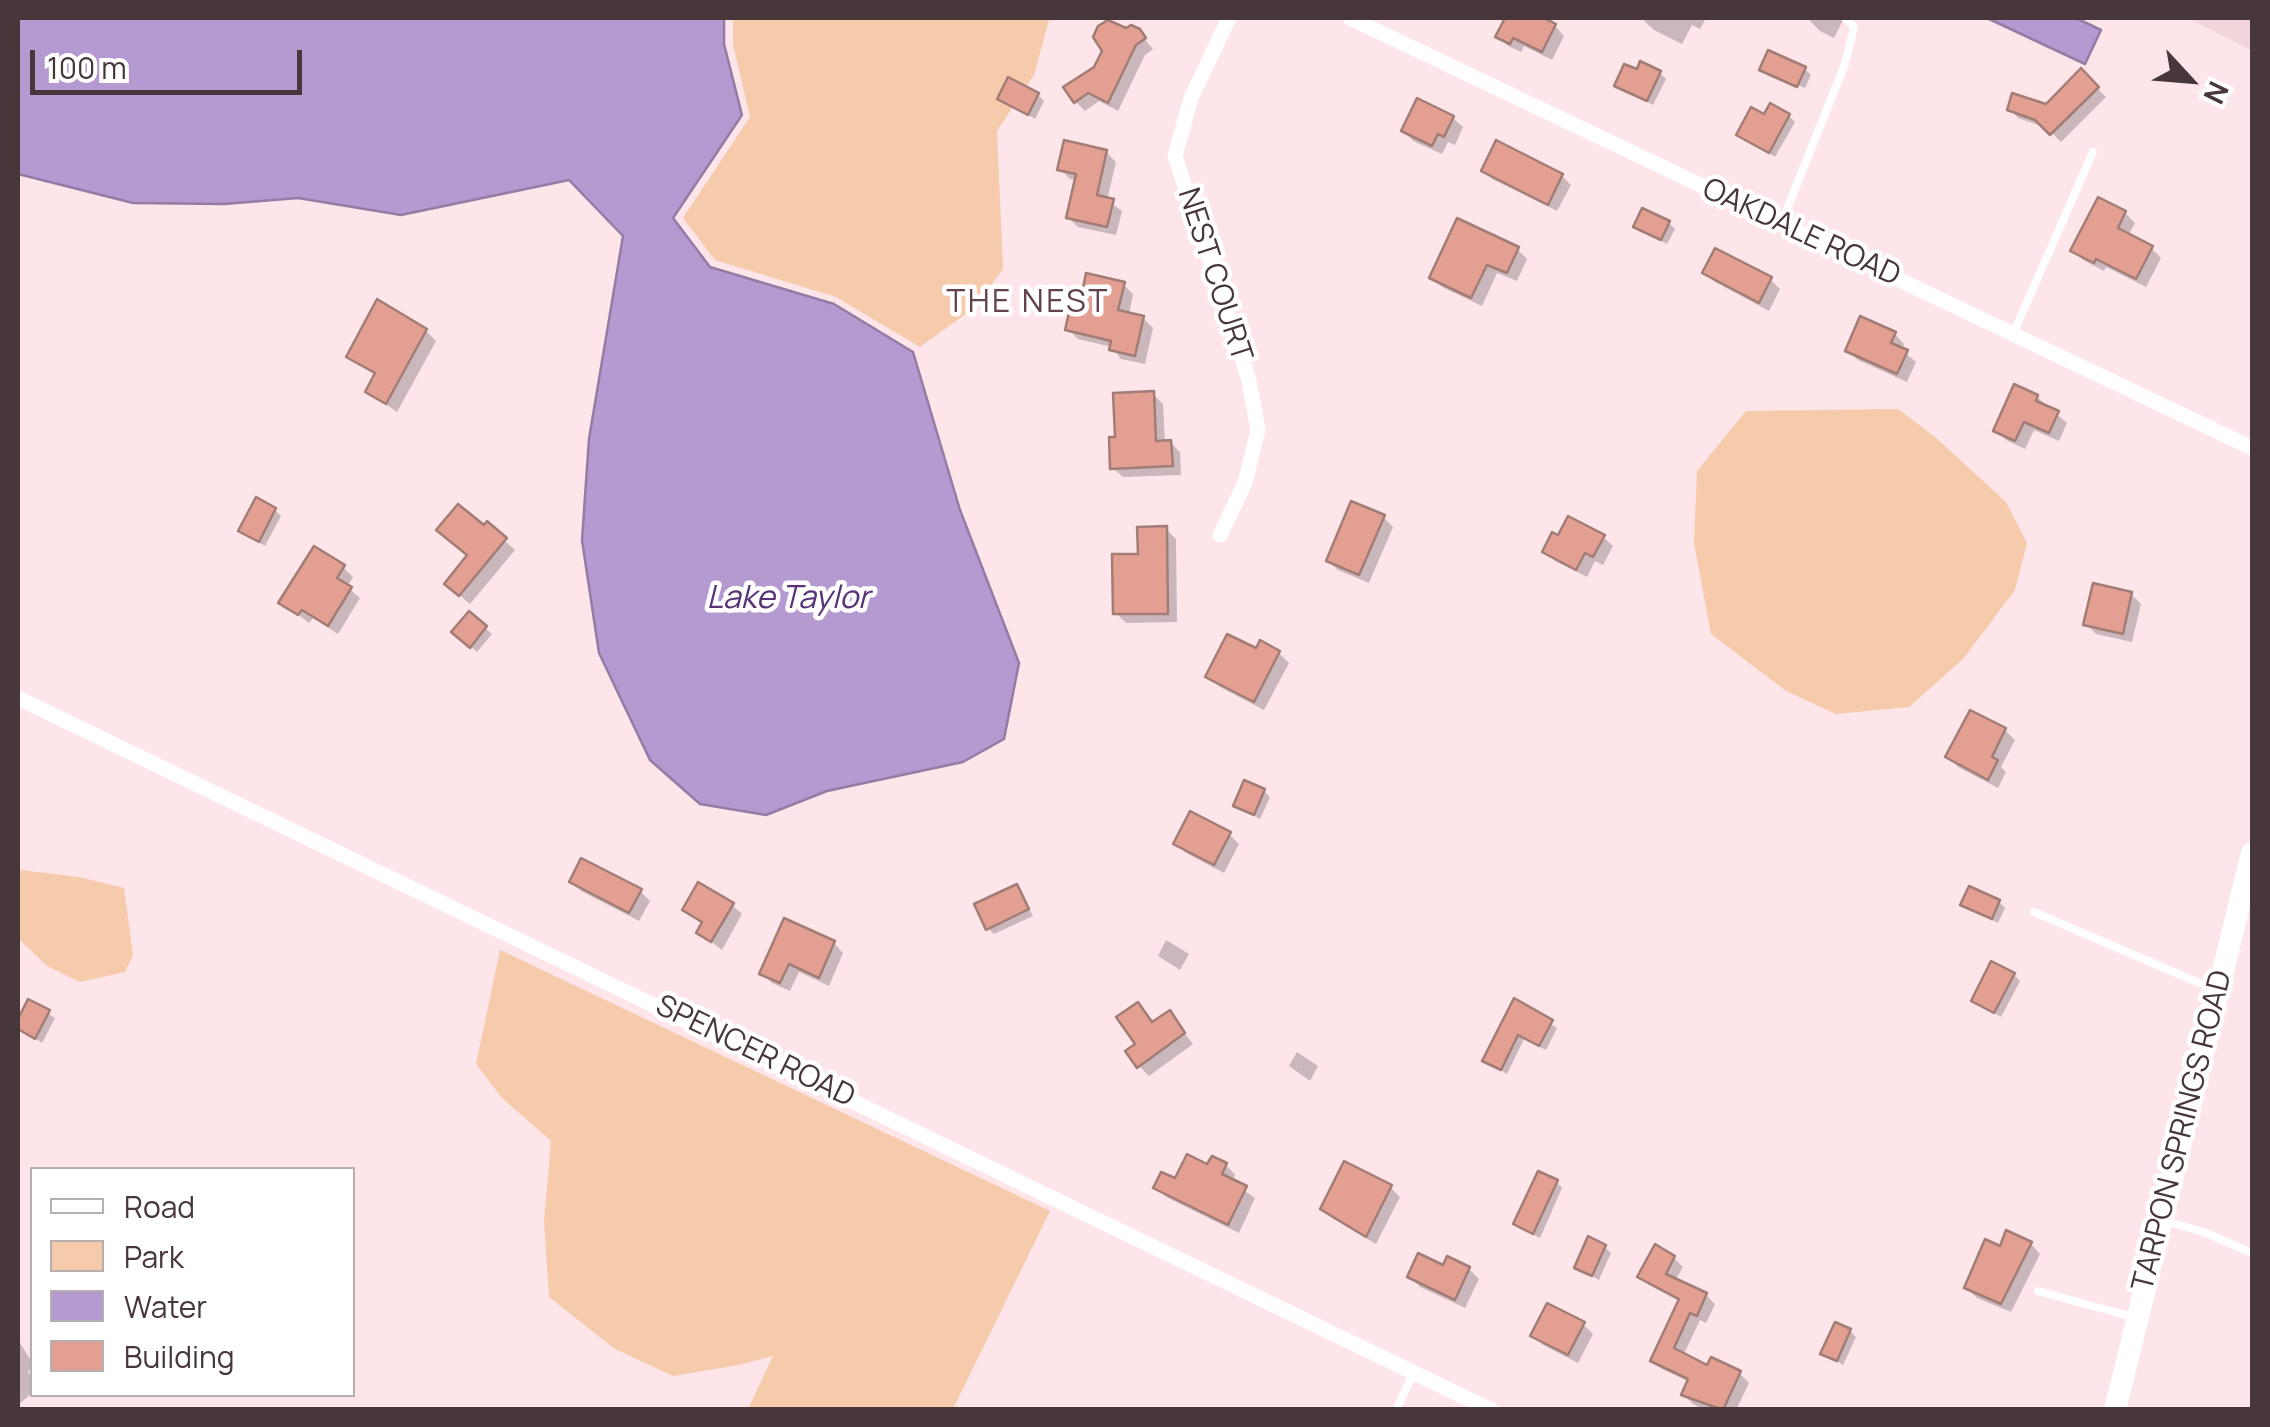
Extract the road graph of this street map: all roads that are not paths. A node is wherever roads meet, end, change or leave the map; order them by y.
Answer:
1 (1229, 18) edge
2 (1350, 18) edge
3 (1844, 18) edge
4 (2094, 152) dead end
5 (1781, 224) junction
6 (2013, 334) junction
7 (2252, 448) edge
8 (1220, 535) dead end
9 (18, 698) edge
10 (2252, 853) edge
11 (2248, 887) edge
12 (2034, 912) dead end
13 (2217, 991) junction
14 (2162, 1220) junction
15 (2252, 1253) edge
16 (2038, 1290) dead end
17 (2138, 1318) junction
18 (1414, 1372) junction
19 (1396, 1410) edge
20 (1491, 1410) edge
21 (2115, 1410) edge

1 - 8 street, NEST COURT
2 - 5 street, OAKDALE ROAD
3 - 5 lane
4 - 6 lane
5 - 6 street, OAKDALE ROAD
6 - 7 street, OAKDALE ROAD
9 - 18 street, SPENCER ROAD
10 - 11 main road, TARPON SPRINGS ROAD
11 - 13 main road, TARPON SPRINGS ROAD
12 - 13 lane
13 - 14 main road, TARPON SPRINGS ROAD
14 - 15 lane
14 - 17 main road, TARPON SPRINGS ROAD
16 - 17 lane
17 - 21 main road, TARPON SPRINGS ROAD
18 - 19 lane
18 - 20 street, SPENCER ROAD

